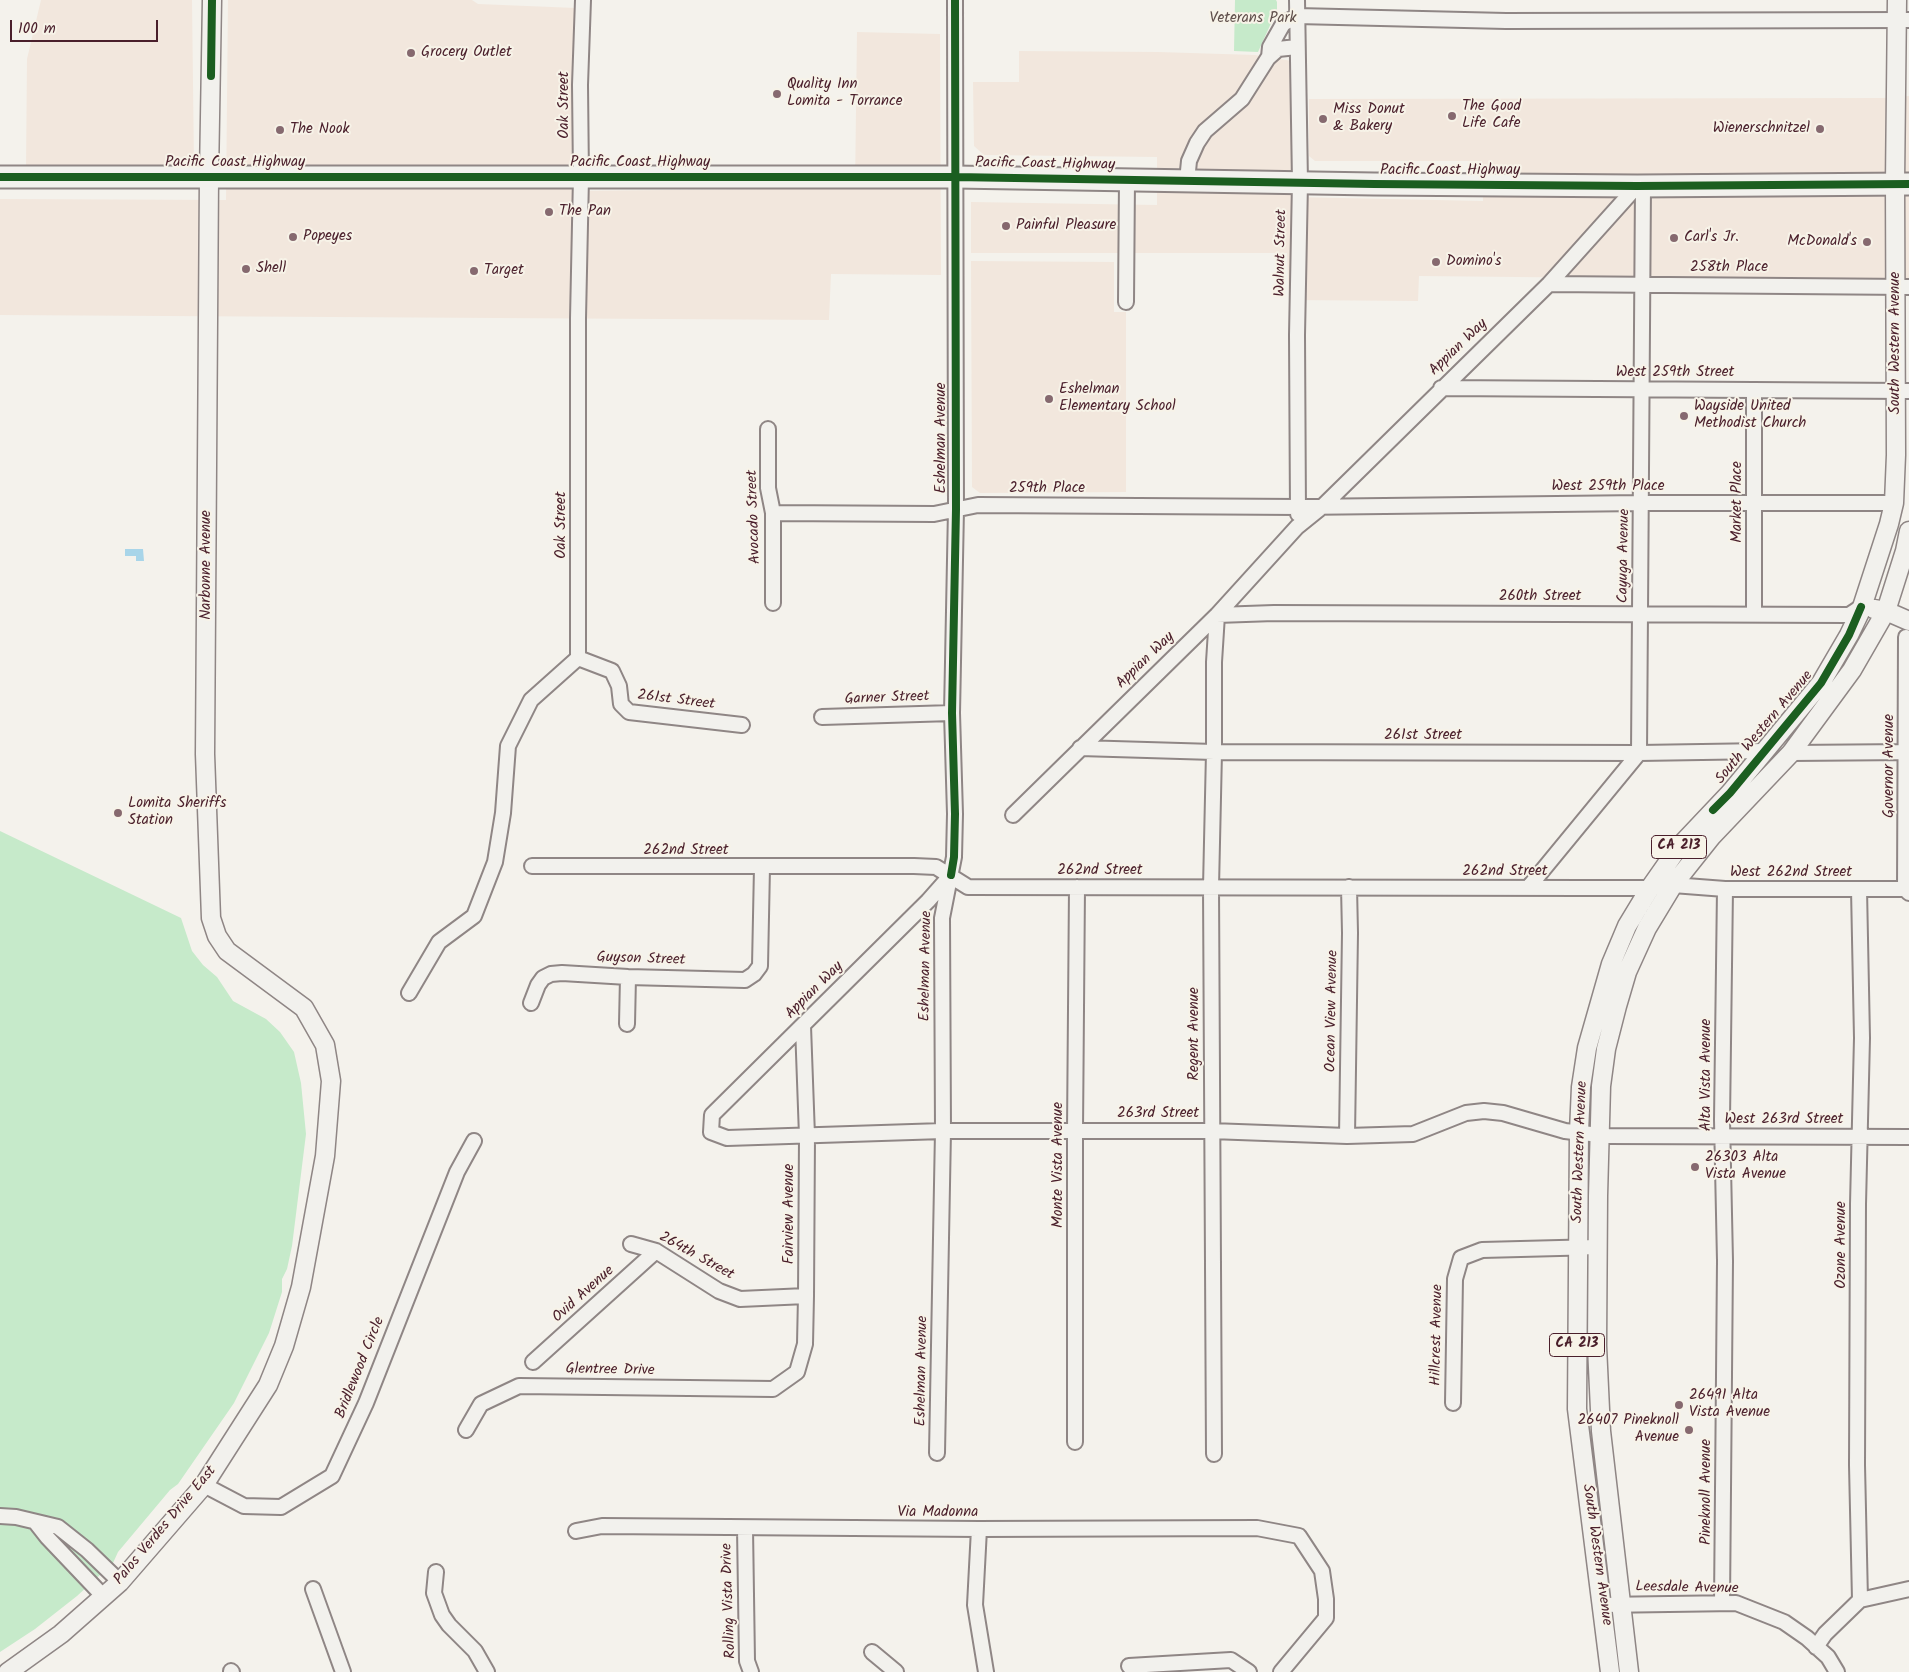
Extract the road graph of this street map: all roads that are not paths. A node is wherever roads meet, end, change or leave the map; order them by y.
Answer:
1 (212, 0) edge
2 (583, 0) edge
3 (955, 0) edge
4 (1297, 0) edge
5 (1897, 0) edge
6 (1297, 16) junction
7 (1903, 20) edge
8 (1297, 47) junction
9 (1268, 58) junction
10 (209, 176) junction
11 (0, 177) edge
12 (581, 177) junction
13 (955, 177) junction
14 (1127, 180) junction
15 (1187, 181) junction
16 (1300, 182) junction
17 (1902, 184) edge
18 (1640, 186) junction
19 (1549, 284) junction
20 (1643, 284) junction
21 (1903, 287) edge
22 (1126, 302) dead end
23 (1441, 388) junction
24 (1643, 389) junction
25 (1754, 390) junction
26 (1902, 391) edge
27 (768, 429) dead end
28 (1642, 503) junction
29 (1894, 503) junction
30 (1755, 504) junction
31 (1299, 506) junction
32 (1323, 506) junction
33 (956, 509) junction
34 (773, 513) junction
35 (1297, 527) junction
36 (1909, 531) edge
37 (1907, 560) edge
38 (773, 603) dead end
39 (1861, 607) junction
40 (1886, 611) junction
41 (1640, 613) junction
42 (1754, 614) junction
43 (1217, 615) junction
44 (1908, 629) edge
45 (578, 658) junction
46 (952, 713) junction
47 (822, 717) dead end
48 (742, 725) dead end
49 (1080, 748) junction
50 (1765, 751) junction
51 (1214, 752) junction
52 (1908, 752) edge
53 (1639, 753) junction
54 (1791, 753) junction
55 (1013, 815) dead end
56 (532, 866) dead end
57 (762, 867) junction
58 (951, 875) junction
59 (1673, 885) junction
60 (1077, 887) junction
61 (1211, 887) junction
62 (1348, 887) junction
63 (1528, 888) junction
64 (1650, 888) junction
65 (1725, 889) junction
66 (1859, 889) junction
67 (1908, 890) edge
68 (628, 977) junction
69 (409, 993) dead end
70 (531, 1003) dead end
71 (628, 1024) dead end
72 (803, 1026) junction
73 (331, 1081) joint
74 (943, 1130) junction
75 (1075, 1130) junction
76 (1211, 1130) junction
77 (711, 1132) joint
78 (1579, 1132) junction
79 (1599, 1134) junction
80 (807, 1136) junction
81 (1347, 1136) junction
82 (1859, 1136) junction
83 (1722, 1137) junction
84 (1909, 1137) edge
85 (474, 1141) dead end
86 (631, 1244) dead end
87 (1578, 1247) junction
88 (1598, 1247) junction
89 (656, 1251) junction
90 (1725, 1261) joint
91 (806, 1296) junction
92 (533, 1362) dead end
93 (773, 1389) joint
94 (1453, 1403) dead end
95 (466, 1430) dead end
96 (1075, 1442) dead end
97 (938, 1453) dead end
98 (1214, 1454) dead end
99 (204, 1485) junction
100 (0, 1516) edge
101 (36, 1523) junction
102 (744, 1528) junction
103 (979, 1530) junction
104 (576, 1531) dead end
105 (436, 1572) dead end
106 (120, 1582) junction
107 (313, 1589) dead end
108 (1909, 1589) edge
109 (104, 1597) junction
110 (1860, 1600) junction
111 (1722, 1603) junction
112 (1621, 1604) junction
113 (1602, 1605) junction
114 (1816, 1647) junction
115 (872, 1652) dead end
116 (1129, 1666) dead end
117 (8, 1672) edge
118 (343, 1672) edge
119 (487, 1672) edge
120 (751, 1672) edge
121 (896, 1672) edge
122 (986, 1672) edge
123 (1249, 1672) edge
124 (1281, 1672) edge
125 (1610, 1672) edge
126 (1629, 1672) edge
127 (1837, 1672) edge

1 - 10 main road, Narbonne Avenue
2 - 12 street, Oak Street
3 - 13 street, Eshelman Avenue
4 - 6 street, Walnut Street
5 - 7 main road, South Western Avenue / CA 213
6 - 7 street
6 - 8 street, Walnut Street
6 - 9 street
7 - 17 main road, South Western Avenue / CA 213
8 - 9 street
8 - 16 street, Walnut Street
9 - 15 street
10 - 11 highway, Pacific Coast Highway
10 - 12 highway, Pacific Coast Highway
10 - 73 main road, Narbonne Avenue
12 - 13 highway, Pacific Coast Highway
12 - 45 street, Oak Street
13 - 14 highway, Pacific Coast Highway
13 - 33 street, Eshelman Avenue
14 - 15 highway, Pacific Coast Highway
14 - 22 street
15 - 16 highway, Pacific Coast Highway
16 - 18 highway, Pacific Coast Highway
16 - 31 street, Walnut Street
17 - 18 highway, Pacific Coast Highway
17 - 21 main road, South Western Avenue / CA 213
18 - 19 street, Appian Way
18 - 20 street, Cayuga Avenue
19 - 20 street, 258th Place
19 - 23 street, Appian Way
20 - 21 street, 258th Place
20 - 24 street, Cayuga Avenue
21 - 26 main road, South Western Avenue / CA 213
23 - 24 street, West 259th Street
23 - 32 street, Appian Way
24 - 25 street, West 259th Street
24 - 28 street, Cayuga Avenue
25 - 26 street, West 259th Street
25 - 30 street, Market Place
26 - 29 main road, South Western Avenue / CA 213
27 - 34 street, Avocado Street
28 - 30 street, West 259th Place
28 - 32 street, West 259th Place
28 - 41 street, Cayuga Avenue
29 - 30 street, West 259th Place
29 - 39 main road, South Western Avenue / CA 213
30 - 42 street, Market Place
31 - 32 street, 259th Place
31 - 33 street, 259th Place
31 - 35 street
32 - 35 street, Appian Way
33 - 34 street, 259th Place
33 - 46 street, Eshelman Avenue
34 - 38 street, Avocado Street
35 - 43 street, Appian Way
36 - 37 main road, South Western Avenue / CA 213
37 - 40 main road, South Western Avenue / CA 213
39 - 40 main road
39 - 42 street, 260th Street
39 - 50 main road, South Western Avenue / CA 213
40 - 44 main road
40 - 54 main road, South Western Avenue / CA 213
41 - 42 street, 260th Street
41 - 43 street, 260th Street
41 - 53 street, Cayuga Avenue
43 - 49 street, Appian Way
43 - 51 street, Regent Avenue
44 - 52 street, Governor Avenue
45 - 48 street, 261st Street
45 - 69 street
46 - 47 street, Garner Street
46 - 58 street, Eshelman Avenue
49 - 51 street, 261st Street
49 - 55 street, Appian Way
50 - 53 street, 261st Street
50 - 64 main road, South Western Avenue / CA 213
51 - 53 street, 261st Street
51 - 61 street, Regent Avenue
52 - 54 street
52 - 67 street, Governor Avenue
53 - 63 street
54 - 59 main road, South Western Avenue / CA 213
56 - 57 street, 262nd Street
57 - 58 street, 262nd Street
57 - 68 street, Guyson Street
58 - 60 street, 262nd Street
58 - 72 street, Appian Way
58 - 74 street, Eshelman Avenue
59 - 64 street, 262nd Street
59 - 65 street, West 262nd Street
59 - 79 main road, South Western Avenue / CA 213
60 - 61 street, 262nd Street
60 - 75 street, Monte Vista Avenue
61 - 62 street, 262nd Street
61 - 76 street, Regent Avenue
62 - 63 street, 262nd Street
62 - 81 street, Ocean View Avenue
63 - 64 street, 262nd Street
64 - 78 main road, South Western Avenue / CA 213
65 - 66 street, West 262nd Street
65 - 83 street, Alta Vista Avenue
66 - 67 street, West 262nd Street
66 - 82 street, Ozone Avenue
68 - 70 street, Guyson Street
68 - 71 street
72 - 77 street, Appian Way
72 - 80 street, Fairview Avenue
73 - 99 main road, Palos Verdes Drive East
74 - 75 street, 263rd Street
74 - 80 street, 263rd Street
74 - 97 street, Eshelman Avenue
75 - 76 street, 263rd Street
75 - 96 street, Monte Vista Avenue
76 - 81 street, 263rd Street
76 - 98 street, Regent Avenue
77 - 80 street, 263rd Street
78 - 79 street, 263rd Street
78 - 81 street, 263rd Street
78 - 87 main road, South Western Avenue / CA 213
79 - 83 street, West 263rd Street
79 - 88 main road, South Western Avenue / CA 213
80 - 91 street, Fairview Avenue
82 - 83 street, West 263rd Street
82 - 84 street, West 263rd Street
82 - 110 street, Ozone Avenue
83 - 90 street, Alta Vista Avenue
85 - 99 street, Bridlewood Circle
86 - 89 street, 264th Street
87 - 88 street, Hillcrest Avenue
87 - 94 street, Hillcrest Avenue
87 - 113 main road, South Western Avenue / CA 213
88 - 112 main road, South Western Avenue / CA 213
89 - 91 street, 264th Street
89 - 92 street, Ovid Avenue
90 - 111 street, Pineknoll Avenue
91 - 93 street, Fairview Avenue
93 - 95 street, Glentree Drive
99 - 106 main road, Palos Verdes Drive East
100 - 101 street
101 - 106 street
101 - 109 street
102 - 103 street, Via Madonna
102 - 104 street, Via Madonna
102 - 120 street, Rolling Vista Drive
103 - 122 street
103 - 124 street, Via Madonna
105 - 119 street
106 - 109 main road, Palos Verdes Drive East
107 - 118 street
108 - 110 street
109 - 117 main road, Palos Verdes Drive East
110 - 114 street
111 - 112 street, Leesdale Avenue
111 - 114 street, Leesdale Avenue
112 - 113 street, Leesdale Avenue
112 - 126 main road, South Western Avenue / CA 213
113 - 125 main road, South Western Avenue / CA 213
114 - 127 street, Leesdale Avenue
115 - 121 street
116 - 123 street

